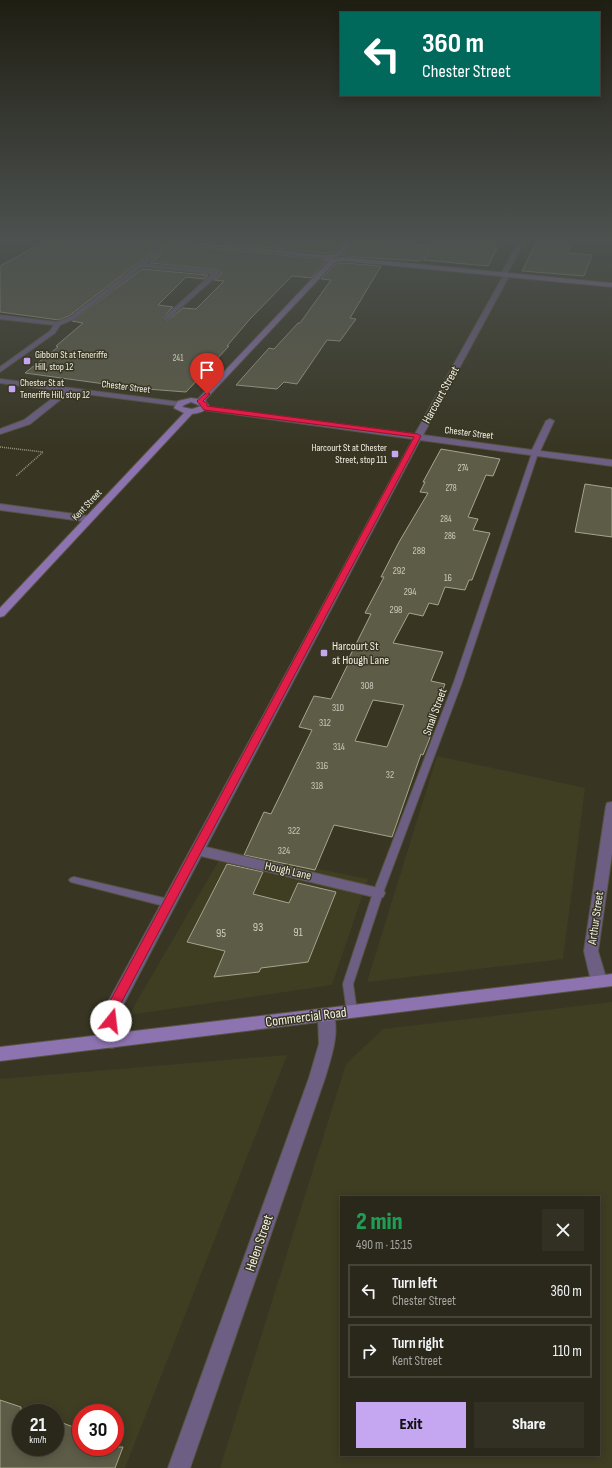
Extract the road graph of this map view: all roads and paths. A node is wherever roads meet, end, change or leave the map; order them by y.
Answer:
1 (86, 308) edge
2 (178, 308) edge
3 (287, 308) edge
4 (489, 308) edge
5 (0, 317) edge
6 (166, 318) dead end
7 (58, 324) junction
8 (0, 370) edge
9 (0, 381) edge
10 (68, 390) junction
11 (179, 404) junction
12 (202, 404) junction
13 (190, 412) junction
14 (550, 421) dead end
15 (0, 432) edge
16 (418, 436) junction
17 (0, 447) edge
18 (535, 452) junction
19 (612, 463) edge
20 (16, 476) dead end
21 (0, 507) edge
22 (89, 519) junction
23 (0, 614) edge
24 (612, 806) edge
25 (197, 850) junction
26 (74, 880) dead end
27 (378, 892) junction
28 (168, 903) junction
29 (606, 980) edge
30 (352, 1012) junction
31 (326, 1015) junction
32 (112, 1041) junction
33 (0, 1054) edge
34 (179, 1468) edge

1 - 7 street
2 - 6 street
3 - 12 street
4 - 16 street, Harcourt Street
5 - 7 street
7 - 8 street
9 - 10 street, Chester Street
10 - 11 street, Chester Street
10 - 15 street
11 - 12 street
11 - 13 street
12 - 13 street
12 - 16 street, Chester Street
13 - 22 street, Kent Street
14 - 18 street, Small Street
16 - 18 street, Chester Street
16 - 25 street, Harcourt Street
17 - 20 path
18 - 19 street, Chester Street
18 - 27 lane, Small Street
21 - 22 street
22 - 23 street, Kent Street
24 - 29 street, Arthur Street
25 - 27 street, Hough Lane
25 - 28 street, Harcourt Street
26 - 28 lane
27 - 30 lane, Small Street
28 - 32 street, Harcourt Street
29 - 30 street, Commercial Road
30 - 31 street, Commercial Road
31 - 32 street, Commercial Road
31 - 34 street, Helen Street
32 - 33 street, Commercial Road

